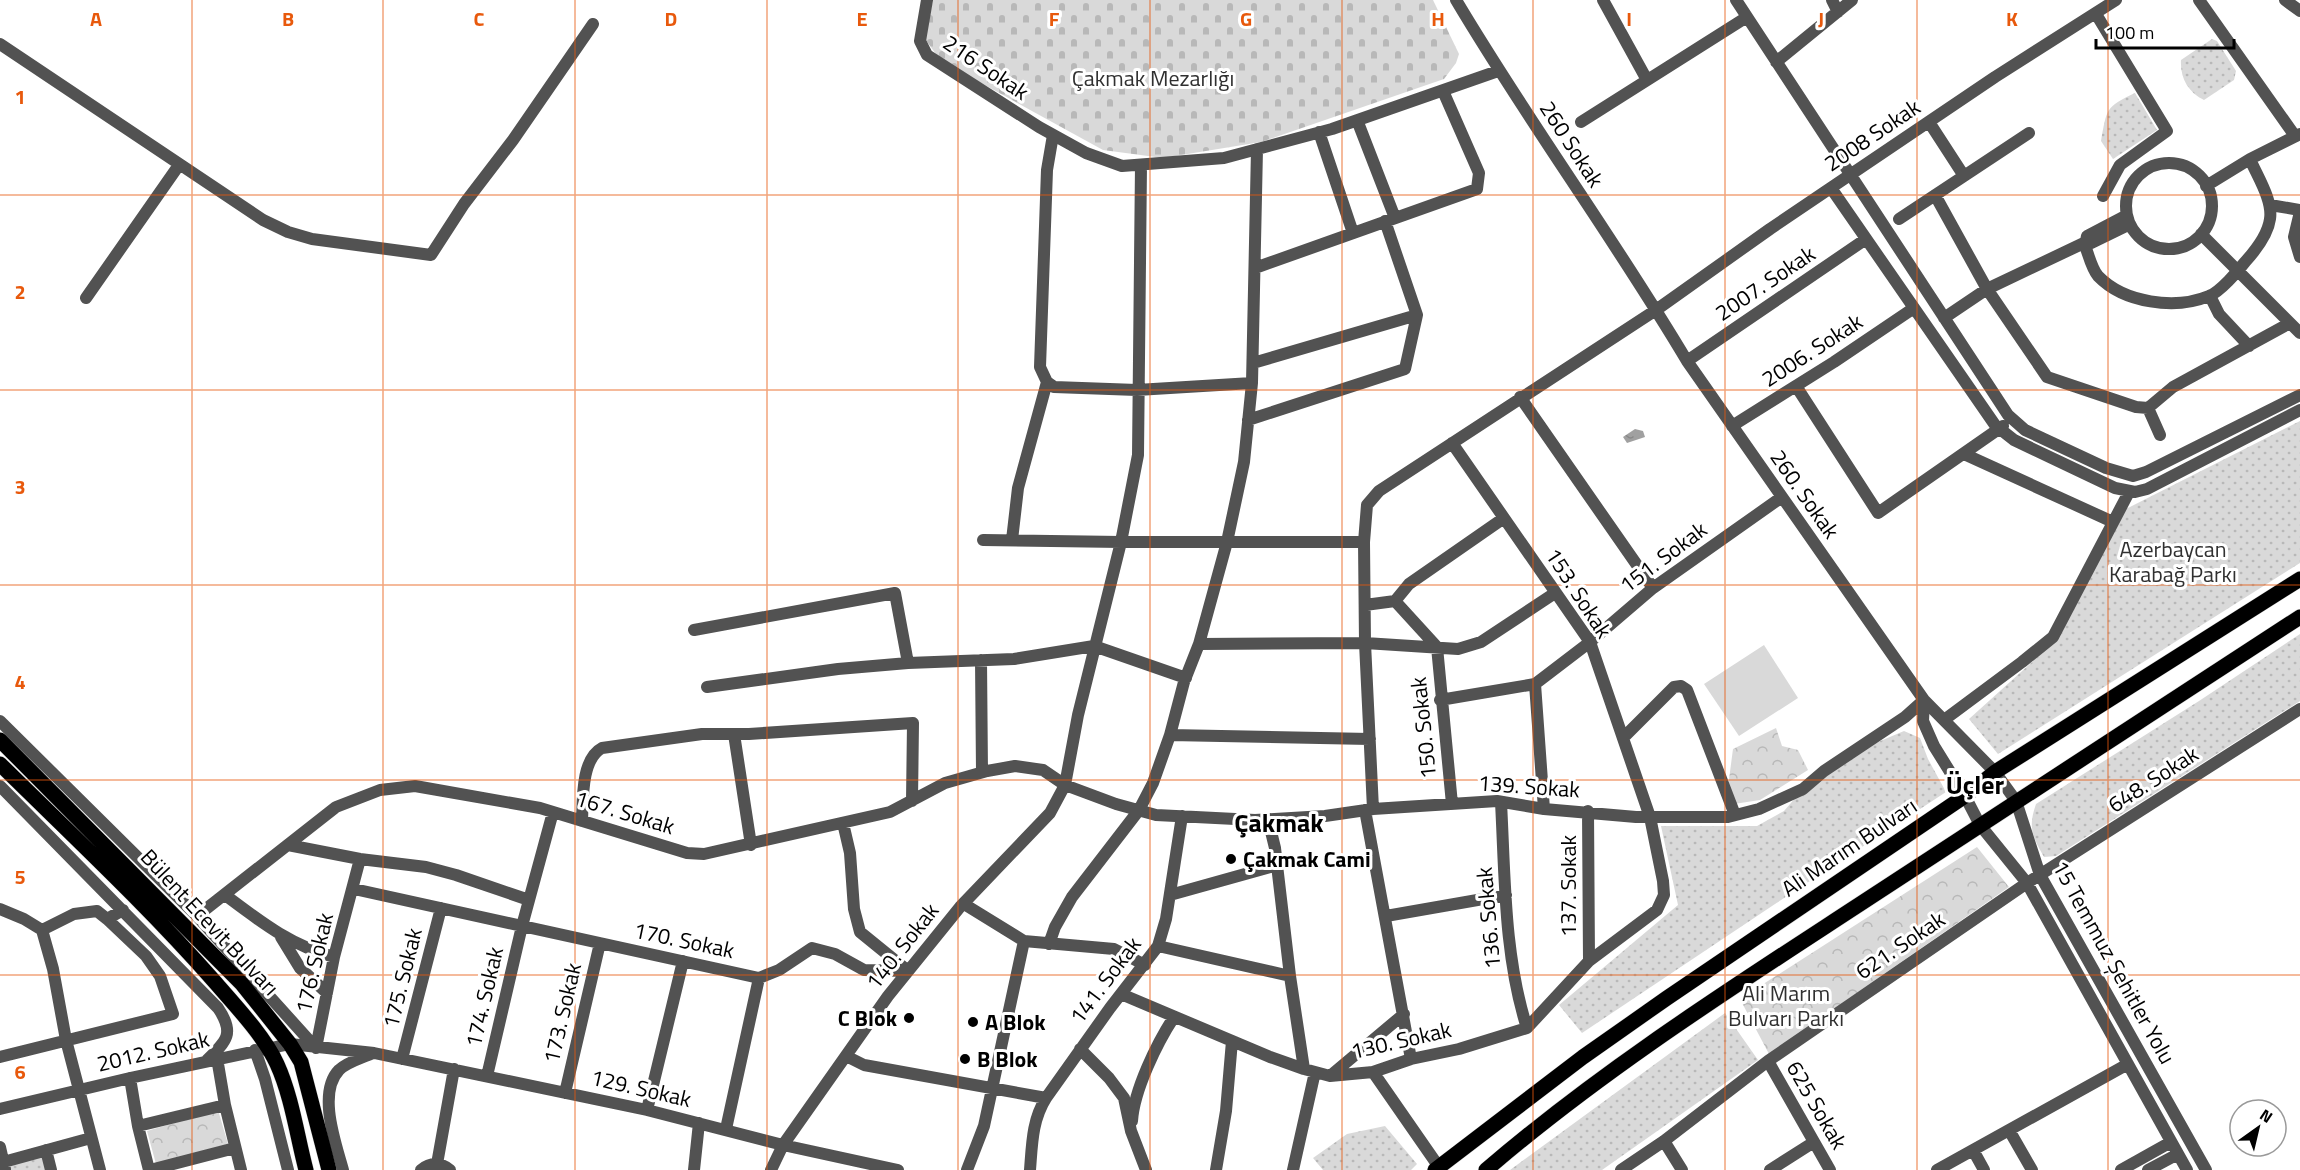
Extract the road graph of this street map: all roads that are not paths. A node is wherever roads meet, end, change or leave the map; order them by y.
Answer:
1 (927, 0) edge
2 (1456, 0) edge
3 (1603, 0) edge
4 (1736, 0) edge
5 (1832, 0) edge
6 (1852, 0) edge
7 (2116, 0) edge
8 (2199, 0) edge
9 (2285, 0) edge
10 (2300, 11) edge
11 (1838, 12) junction
12 (2096, 14) junction
13 (1747, 17) junction
14 (593, 24) dead end
15 (0, 44) edge
16 (1776, 62) junction
17 (1498, 71) junction
18 (1647, 80) junction
19 (1443, 91) junction
20 (1357, 120) junction
21 (1581, 122) dead end
22 (1929, 122) junction
23 (1319, 132) junction
24 (2030, 133) dead end
25 (1053, 135) junction
26 (2298, 135) edge
27 (1257, 149) junction
28 (2250, 159) junction
29 (179, 165) junction
30 (1141, 165) junction
31 (1850, 175) junction
32 (1964, 176) junction
33 (2206, 186) junction
34 (1831, 188) junction
35 (1935, 195) junction
36 (2103, 196) dead end
37 (2270, 206) junction
38 (2300, 211) edge
39 (1390, 219) junction
40 (1899, 219) dead end
41 (2128, 219) junction
42 (1353, 233) junction
43 (2201, 234) junction
44 (1866, 239) junction
45 (2085, 242) junction
46 (2300, 257) edge
47 (1255, 268) junction
48 (2238, 272) junction
49 (1987, 289) junction
50 (2210, 296) junction
51 (86, 298) dead end
52 (1914, 308) junction
53 (1656, 310) junction
54 (1417, 315) junction
55 (1944, 318) junction
56 (2290, 323) junction
57 (2300, 333) edge
58 (2248, 346) junction
59 (1686, 361) junction
60 (1253, 363) junction
61 (1047, 382) junction
62 (1252, 383) junction
63 (1796, 386) junction
64 (1137, 390) junction
65 (2300, 395) edge
66 (1520, 397) junction
67 (2148, 408) junction
68 (2300, 410) edge
69 (1248, 420) junction
70 (2011, 420) junction
71 (1732, 426) junction
72 (1999, 429) junction
73 (2160, 435) dead end
74 (1452, 443) junction
75 (1964, 454) junction
76 (2129, 492) junction
77 (1782, 497) junction
78 (1504, 518) junction
79 (2113, 522) junction
80 (983, 540) dead end
81 (1012, 540) junction
82 (1121, 542) junction
83 (1227, 542) junction
84 (1364, 542) junction
85 (2300, 579) edge
86 (1653, 588) junction
87 (1555, 593) junction
88 (1395, 601) junction
89 (1365, 605) junction
90 (2300, 617) edge
91 (694, 630) dead end
92 (1590, 642) junction
93 (1365, 643) junction
94 (1199, 644) junction
95 (1094, 646) junction
96 (1437, 647) junction
97 (981, 660) junction
98 (908, 663) junction
99 (1186, 678) junction
100 (1535, 684) junction
101 (707, 687) dead end
102 (1440, 700) junction
103 (1924, 700) junction
104 (2300, 709) edge
105 (1944, 720) junction
106 (0, 721) edge
107 (735, 734) junction
108 (1170, 735) junction
109 (1624, 737) junction
110 (1370, 739) junction
111 (0, 740) edge
112 (0, 764) edge
113 (982, 772) junction
114 (1995, 772) junction
115 (1065, 785) junction
116 (0, 786) edge
117 (1965, 796) junction
118 (912, 801) junction
119 (2016, 801) junction
120 (1501, 802) junction
121 (1452, 804) junction
122 (1369, 809) junction
123 (1544, 809) junction
124 (1139, 810) junction
125 (1588, 811) junction
126 (553, 812) junction
127 (1735, 815) junction
128 (1182, 816) junction
129 (1650, 817) junction
130 (1268, 819) junction
131 (582, 821) junction
132 (843, 823) junction
133 (1980, 825) junction
134 (288, 845) junction
135 (751, 845) junction
136 (360, 859) junction
137 (1277, 865) junction
138 (2040, 875) junction
139 (2028, 883) junction
140 (354, 889) junction
141 (225, 895) junction
142 (1170, 895) junction
143 (1506, 895) junction
144 (529, 900) junction
145 (964, 904) junction
146 (441, 908) junction
147 (0, 909) edge
148 (123, 910) junction
149 (197, 916) junction
150 (1386, 916) junction
151 (107, 919) junction
152 (522, 926) junction
153 (42, 930) junction
154 (280, 936) junction
155 (1024, 941) junction
156 (600, 943) junction
157 (1049, 944) junction
158 (1158, 946) junction
159 (334, 957) junction
160 (683, 961) junction
161 (1589, 961) junction
162 (1145, 965) junction
163 (908, 971) junction
164 (1290, 976) junction
165 (759, 978) junction
166 (327, 993) junction
167 (1121, 994) junction
168 (1404, 1014) junction
169 (1174, 1017) junction
170 (1527, 1028) junction
171 (66, 1040) junction
172 (1232, 1041) junction
173 (290, 1044) junction
174 (316, 1048) junction
175 (262, 1049) junction
176 (1080, 1049) junction
177 (374, 1053) junction
178 (846, 1056) junction
179 (0, 1057) edge
180 (212, 1059) junction
181 (402, 1059) junction
182 (1411, 1059) junction
183 (1768, 1061) junction
184 (2128, 1064) junction
185 (454, 1070) junction
186 (1310, 1070) junction
187 (1373, 1072) junction
188 (1330, 1076) junction
189 (487, 1077) junction
190 (130, 1078) junction
191 (992, 1088) junction
192 (80, 1090) junction
193 (565, 1093) junction
194 (1046, 1098) junction
195 (225, 1105) junction
196 (0, 1109) edge
197 (647, 1110) junction
198 (324, 1119) junction
199 (699, 1123) junction
200 (138, 1126) junction
201 (726, 1129) junction
202 (2009, 1130) junction
203 (1131, 1131) junction
204 (91, 1138) junction
205 (1664, 1141) junction
206 (1814, 1142) junction
207 (2171, 1142) junction
208 (783, 1145) junction
209 (0, 1147) edge
210 (235, 1148) junction
211 (46, 1149) junction
212 (1973, 1150) junction
213 (2178, 1154) junction
214 (437, 1164) junction
215 (3, 1165) edge
216 (1496, 1165) edge
217 (1440, 1169) edge
218 (51, 1170) edge
219 (100, 1170) edge
220 (150, 1170) edge
221 (241, 1170) edge
222 (288, 1170) edge
223 (306, 1170) edge
224 (329, 1170) edge
225 (343, 1170) edge
226 (421, 1170) edge
227 (450, 1170) edge
228 (694, 1170) edge
229 (771, 1170) edge
230 (898, 1170) edge
231 (967, 1170) edge
232 (1030, 1170) edge
233 (1146, 1170) edge
234 (1216, 1170) edge
235 (1293, 1170) edge
236 (1486, 1170) edge
237 (1621, 1170) edge
238 (1682, 1170) edge
239 (1770, 1170) edge
240 (1830, 1170) edge
241 (1937, 1170) edge
242 (1984, 1170) edge
243 (2032, 1170) edge
244 (2121, 1170) edge
245 (2148, 1170) edge
246 (2187, 1170) edge
247 (2206, 1170) edge

1 - 25 street, 216 Sokak
2 - 17 street, 260 Sokak
3 - 18 street
4 - 13 street
5 - 11 street
6 - 11 street
7 - 12 street, 2008 Sokak
8 - 26 street
9 - 10 street
11 - 16 street
12 - 22 street, 2008 Sokak
12 - 36 street
13 - 16 street
13 - 18 street
14 - 29 street
15 - 29 street
16 - 31 street
17 - 19 street, 216 Sokak
17 - 53 street, 260 Sokak
18 - 21 street
19 - 20 street, 216 Sokak
19 - 39 street
20 - 23 street, 216 Sokak
20 - 39 street
22 - 31 street, 2008 Sokak
22 - 32 street
23 - 27 street, 216 Sokak
23 - 42 street
24 - 32 street
25 - 30 street, 216 Sokak
25 - 61 street
26 - 28 street
27 - 30 street, 216 Sokak
27 - 47 street
28 - 33 street
28 - 37 street
29 - 51 street
30 - 64 street, 140. Sokak
31 - 34 street, 2008 Sokak
31 - 55 street
32 - 35 street
33 - 41 street
33 - 43 street
34 - 44 street
34 - 53 street, 2008 Sokak
35 - 40 street
35 - 49 street
37 - 38 street
37 - 48 street
38 - 46 street
39 - 42 street
39 - 54 street
41 - 43 street
41 - 45 street
42 - 47 street
43 - 48 street
44 - 52 street
44 - 59 street, 2007. Sokak
45 - 49 street
45 - 50 street
47 - 60 street
48 - 50 street
48 - 56 street
49 - 55 street
49 - 67 street
50 - 58 street
52 - 63 street, 2006. Sokak
52 - 72 street
53 - 59 street, 260. Sokak
53 - 66 street, 2008 Sokak
54 - 60 street
54 - 69 street
55 - 70 street
56 - 57 street
56 - 58 street
58 - 67 street
59 - 71 street, 260. Sokak
60 - 62 street
61 - 64 street
61 - 81 street
62 - 64 street
62 - 69 street
63 - 71 street, 2006. Sokak
63 - 75 street
64 - 82 street, 140. Sokak
65 - 70 street
66 - 74 street, 2008 Sokak
66 - 86 street
67 - 73 street
68 - 76 street
69 - 83 street
70 - 72 street
71 - 77 street, 260. Sokak
72 - 75 street
72 - 76 street
74 - 78 street, 153. Sokak
74 - 84 street, 2008 Sokak
75 - 79 street
76 - 79 street
77 - 86 street, 151. Sokak
77 - 103 street, 260. Sokak
78 - 87 street, 153. Sokak
78 - 88 street
79 - 105 street
80 - 81 street
81 - 82 street
82 - 83 street
82 - 95 street, 140. Sokak
83 - 84 street
83 - 94 street
84 - 89 street, 2008 Sokak
85 - 114 main road, Ali Marım Bulvarı
86 - 92 street, 151. Sokak
87 - 92 street, 153. Sokak
87 - 96 street
88 - 89 street
88 - 96 street
89 - 93 street, 2008 Sokak
90 - 119 main road
91 - 98 street
92 - 100 street, 151. Sokak
92 - 109 street, 153. Sokak
93 - 94 street
93 - 96 street
93 - 110 street, 2008 Sokak
94 - 99 street
95 - 97 street
95 - 99 street
95 - 115 street, 140. Sokak
96 - 102 street, 150. Sokak
97 - 98 street
97 - 113 street
98 - 101 street
99 - 108 street
100 - 102 street, 151. Sokak
100 - 123 street
102 - 121 street, 150. Sokak
103 - 105 street, 260. Sokak
103 - 117 street, 15 Temmuz Şehitler Yolu
103 - 127 street, 139. Sokak
104 - 138 street, 648. Sokak
105 - 114 street, 15 Temmuz Şehitler Yolu
106 - 149 street
107 - 118 street
107 - 131 street
107 - 135 street
108 - 110 street
108 - 124 street
109 - 127 street
109 - 129 street, 153. Sokak
110 - 122 street, 2008 Sokak
111 - 173 main road, Bülent Ecevit Bulvarı
112 - 175 main road, Bülent Ecevit Bulvarı
113 - 115 street, 167. Sokak
113 - 118 street, 167. Sokak
114 - 117 main road, Ali Marım Bulvarı
114 - 119 street, 15 Temmuz Şehitler Yolu
115 - 124 street, 139. Sokak
115 - 145 street, 140. Sokak
116 - 148 street
117 - 133 street, 15 Temmuz Şehitler Yolu
117 - 217 main road, Ali Marım Bulvarı
118 - 132 street, 167. Sokak
119 - 133 main road
119 - 138 street, 15 Temmuz Şehitler Yolu
120 - 121 street, 139. Sokak
120 - 123 street, 139. Sokak
120 - 143 street, 136. Sokak
121 - 122 street, 139. Sokak
122 - 130 street, 139. Sokak
122 - 150 street, 2008 Sokak
123 - 125 street, 139. Sokak
124 - 128 street, 139. Sokak
124 - 157 street
125 - 129 street, 139. Sokak
125 - 161 street, 137. Sokak
126 - 131 street, 167. Sokak
126 - 134 street, 167. Sokak
126 - 144 street, 174. Sokak
127 - 129 street, 139. Sokak
128 - 130 street, 139. Sokak
128 - 142 street, 141. Sokak
129 - 161 street, 153. Sokak
130 - 137 street
131 - 135 street, 167. Sokak
132 - 135 street, 167. Sokak
132 - 163 street
133 - 139 street, 15 Temmuz Şehitler Yolu
133 - 216 main road
134 - 136 street
134 - 141 street, 167. Sokak
136 - 140 street, 176. Sokak
136 - 144 street
137 - 142 street
137 - 164 street
138 - 139 street, 648. Sokak
138 - 247 street, 15 Temmuz Şehitler Yolu
139 - 183 street, 621. Sokak
139 - 184 street, 15 Temmuz Şehitler Yolu
140 - 146 street, 170. Sokak
140 - 159 street, 176. Sokak
141 - 149 street, 167. Sokak
141 - 154 street
142 - 158 street, 141. Sokak
143 - 150 street
143 - 170 street, 136. Sokak
144 - 152 street, 174. Sokak
145 - 155 street
145 - 163 street, 140. Sokak
146 - 152 street, 170. Sokak
146 - 181 street, 175. Sokak
147 - 153 street
148 - 151 street
148 - 180 street
149 - 174 street
150 - 168 street, 2008 Sokak
151 - 153 street
151 - 171 street
152 - 156 street, 170. Sokak
152 - 189 street, 174. Sokak
153 - 171 street
154 - 159 street
154 - 166 street
155 - 157 street
155 - 191 street
156 - 160 street, 170. Sokak
156 - 193 street, 173. Sokak
157 - 162 street
158 - 162 street, 141. Sokak
158 - 164 street
159 - 166 street, 176. Sokak
160 - 165 street, 170. Sokak
160 - 197 street
161 - 170 street
162 - 167 street, 141. Sokak
163 - 165 street, 170. Sokak
163 - 178 street, 140. Sokak
164 - 186 street
165 - 201 street
166 - 174 street, 176. Sokak
167 - 169 street, 130. Sokak
167 - 176 street, 141. Sokak
168 - 182 street, 2008 Sokak
168 - 188 street
169 - 172 street, 130. Sokak
169 - 203 street
170 - 182 street, 130. Sokak
171 - 179 street
171 - 192 street
172 - 186 street, 130. Sokak
172 - 234 street
173 - 174 street, 2012. Sokak
173 - 175 street, 2012. Sokak
173 - 198 main road, Bülent Ecevit Bulvarı
174 - 177 street, 2012. Sokak
175 - 180 street, 2012. Sokak
175 - 222 street
175 - 223 main road, Bülent Ecevit Bulvarı
176 - 194 street, 141. Sokak
176 - 203 street
177 - 181 street, 129. Sokak
177 - 198 street
178 - 191 street
178 - 208 street, 140. Sokak
180 - 190 street, 2012. Sokak
180 - 195 street
181 - 185 street, 129. Sokak
182 - 187 street, 130. Sokak
183 - 205 street, 621. Sokak
183 - 206 street, 625 Sokak
184 - 202 street
184 - 207 street, 15 Temmuz Şehitler Yolu
185 - 189 street, 129. Sokak
185 - 214 street
186 - 188 street, 130. Sokak
186 - 235 street
187 - 188 street, 130. Sokak
187 - 217 street
189 - 193 street, 129. Sokak
190 - 192 street, 2012. Sokak
190 - 200 street
191 - 194 street
191 - 231 street
192 - 196 street, 2012. Sokak
192 - 204 street
193 - 197 street, 129. Sokak
194 - 232 street, 141. Sokak
195 - 200 street
195 - 210 street
197 - 199 street, 129. Sokak
198 - 224 main road, Bülent Ecevit Bulvarı
198 - 225 street
199 - 201 street, 129. Sokak
199 - 228 street
200 - 220 street
201 - 208 street, 129. Sokak
202 - 212 street
202 - 243 street
203 - 233 street
204 - 211 street
204 - 219 street
205 - 237 street, 621. Sokak
205 - 238 street
206 - 239 street
206 - 240 street, 625 Sokak
207 - 213 street, 15 Temmuz Şehitler Yolu
207 - 244 street
208 - 229 street, 140. Sokak
208 - 230 street, 129. Sokak
209 - 215 street
210 - 220 street
210 - 221 street
211 - 215 street
211 - 218 street
212 - 241 street
212 - 242 street
213 - 245 street
213 - 246 street, 15 Temmuz Şehitler Yolu
214 - 226 street
214 - 227 street
216 - 236 main road

